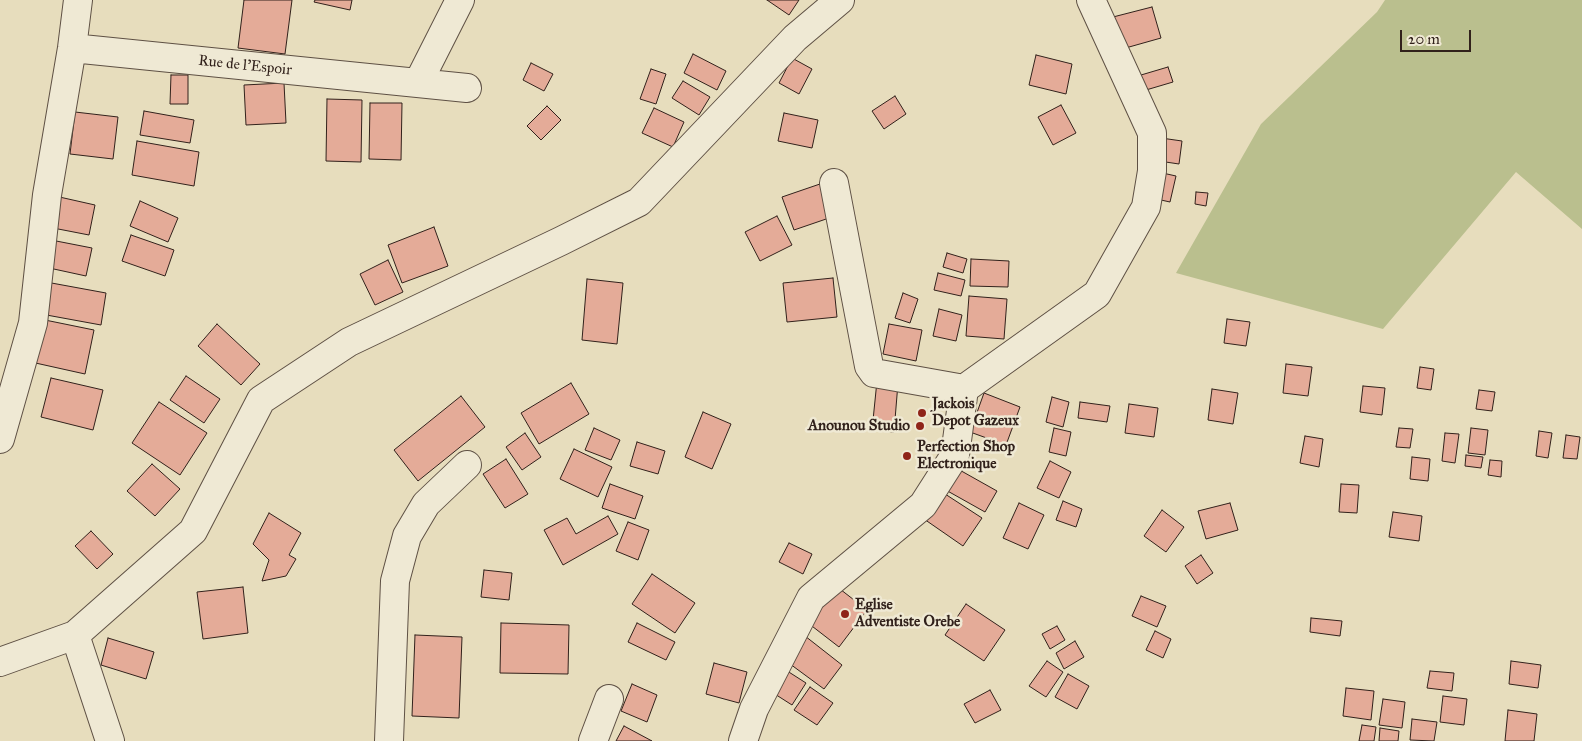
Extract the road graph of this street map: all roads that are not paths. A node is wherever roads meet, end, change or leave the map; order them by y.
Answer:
1 (78, 0) edge
2 (460, 0) edge
3 (840, 0) edge
4 (1091, 0) edge
5 (72, 48) junction
6 (418, 83) junction
7 (467, 88) dead end
8 (834, 183) dead end
9 (964, 389) junction
10 (0, 439) edge
11 (467, 465) dead end
12 (75, 635) junction
13 (0, 662) edge
14 (609, 699) dead end
15 (110, 741) edge
16 (389, 741) edge
17 (593, 741) edge
18 (743, 741) edge

1 - 5 street
2 - 6 street
3 - 12 street
4 - 9 street
5 - 6 street, Rue de l'Espoir
5 - 10 street
6 - 7 street, Rue de l'Espoir
8 - 9 street
9 - 18 street
11 - 16 street
12 - 13 street
12 - 15 street
14 - 17 street

